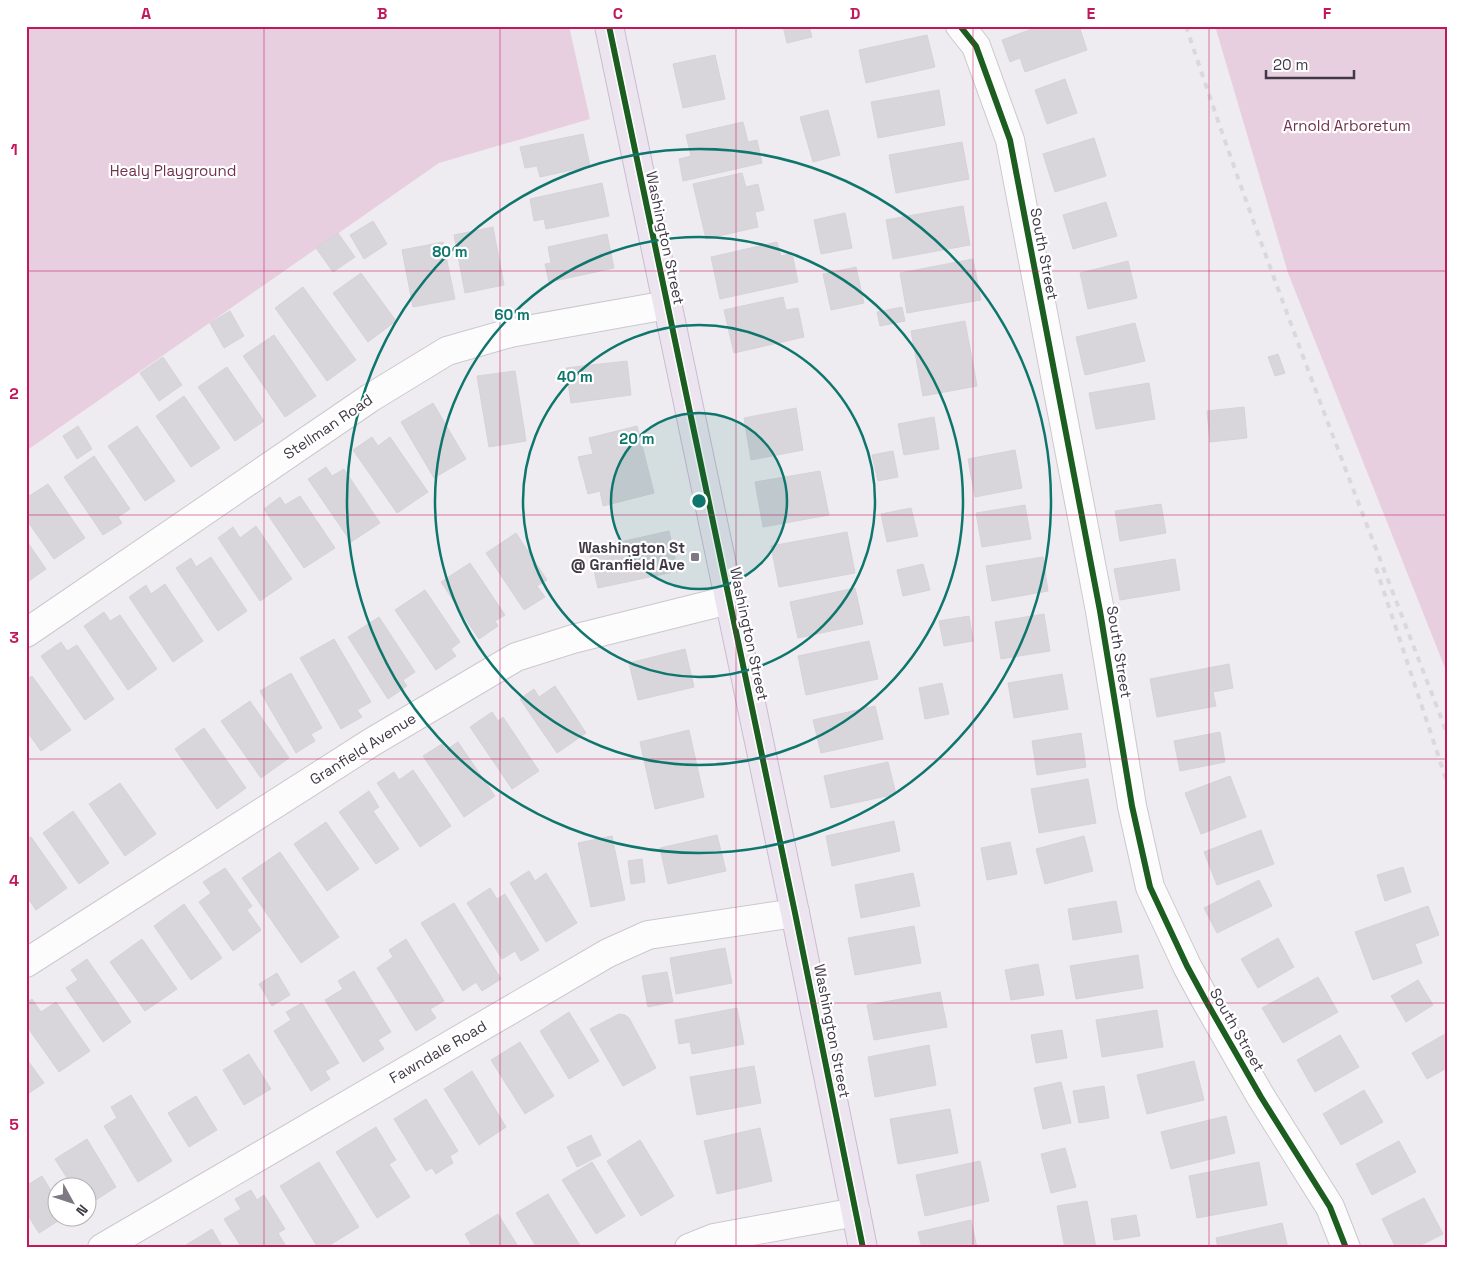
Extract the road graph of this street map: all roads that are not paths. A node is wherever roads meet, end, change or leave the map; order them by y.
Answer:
1 (608, 26) edge
2 (960, 26) edge
3 (667, 305) junction
4 (729, 600) junction
5 (26, 633) edge
6 (795, 913) junction
7 (26, 963) edge
8 (856, 1212) junction
9 (102, 1248) edge
10 (689, 1248) edge
11 (863, 1248) edge
12 (1346, 1248) edge

1 - 3 main road, Washington Street
2 - 12 street, South Street
3 - 4 main road, Washington Street
3 - 5 street, Stellman Road
4 - 6 main road, Washington Street
4 - 7 street, Granfield Avenue
6 - 8 main road, Washington Street
6 - 9 street, Fawndale Road
8 - 10 street
8 - 11 main road, Washington Street

